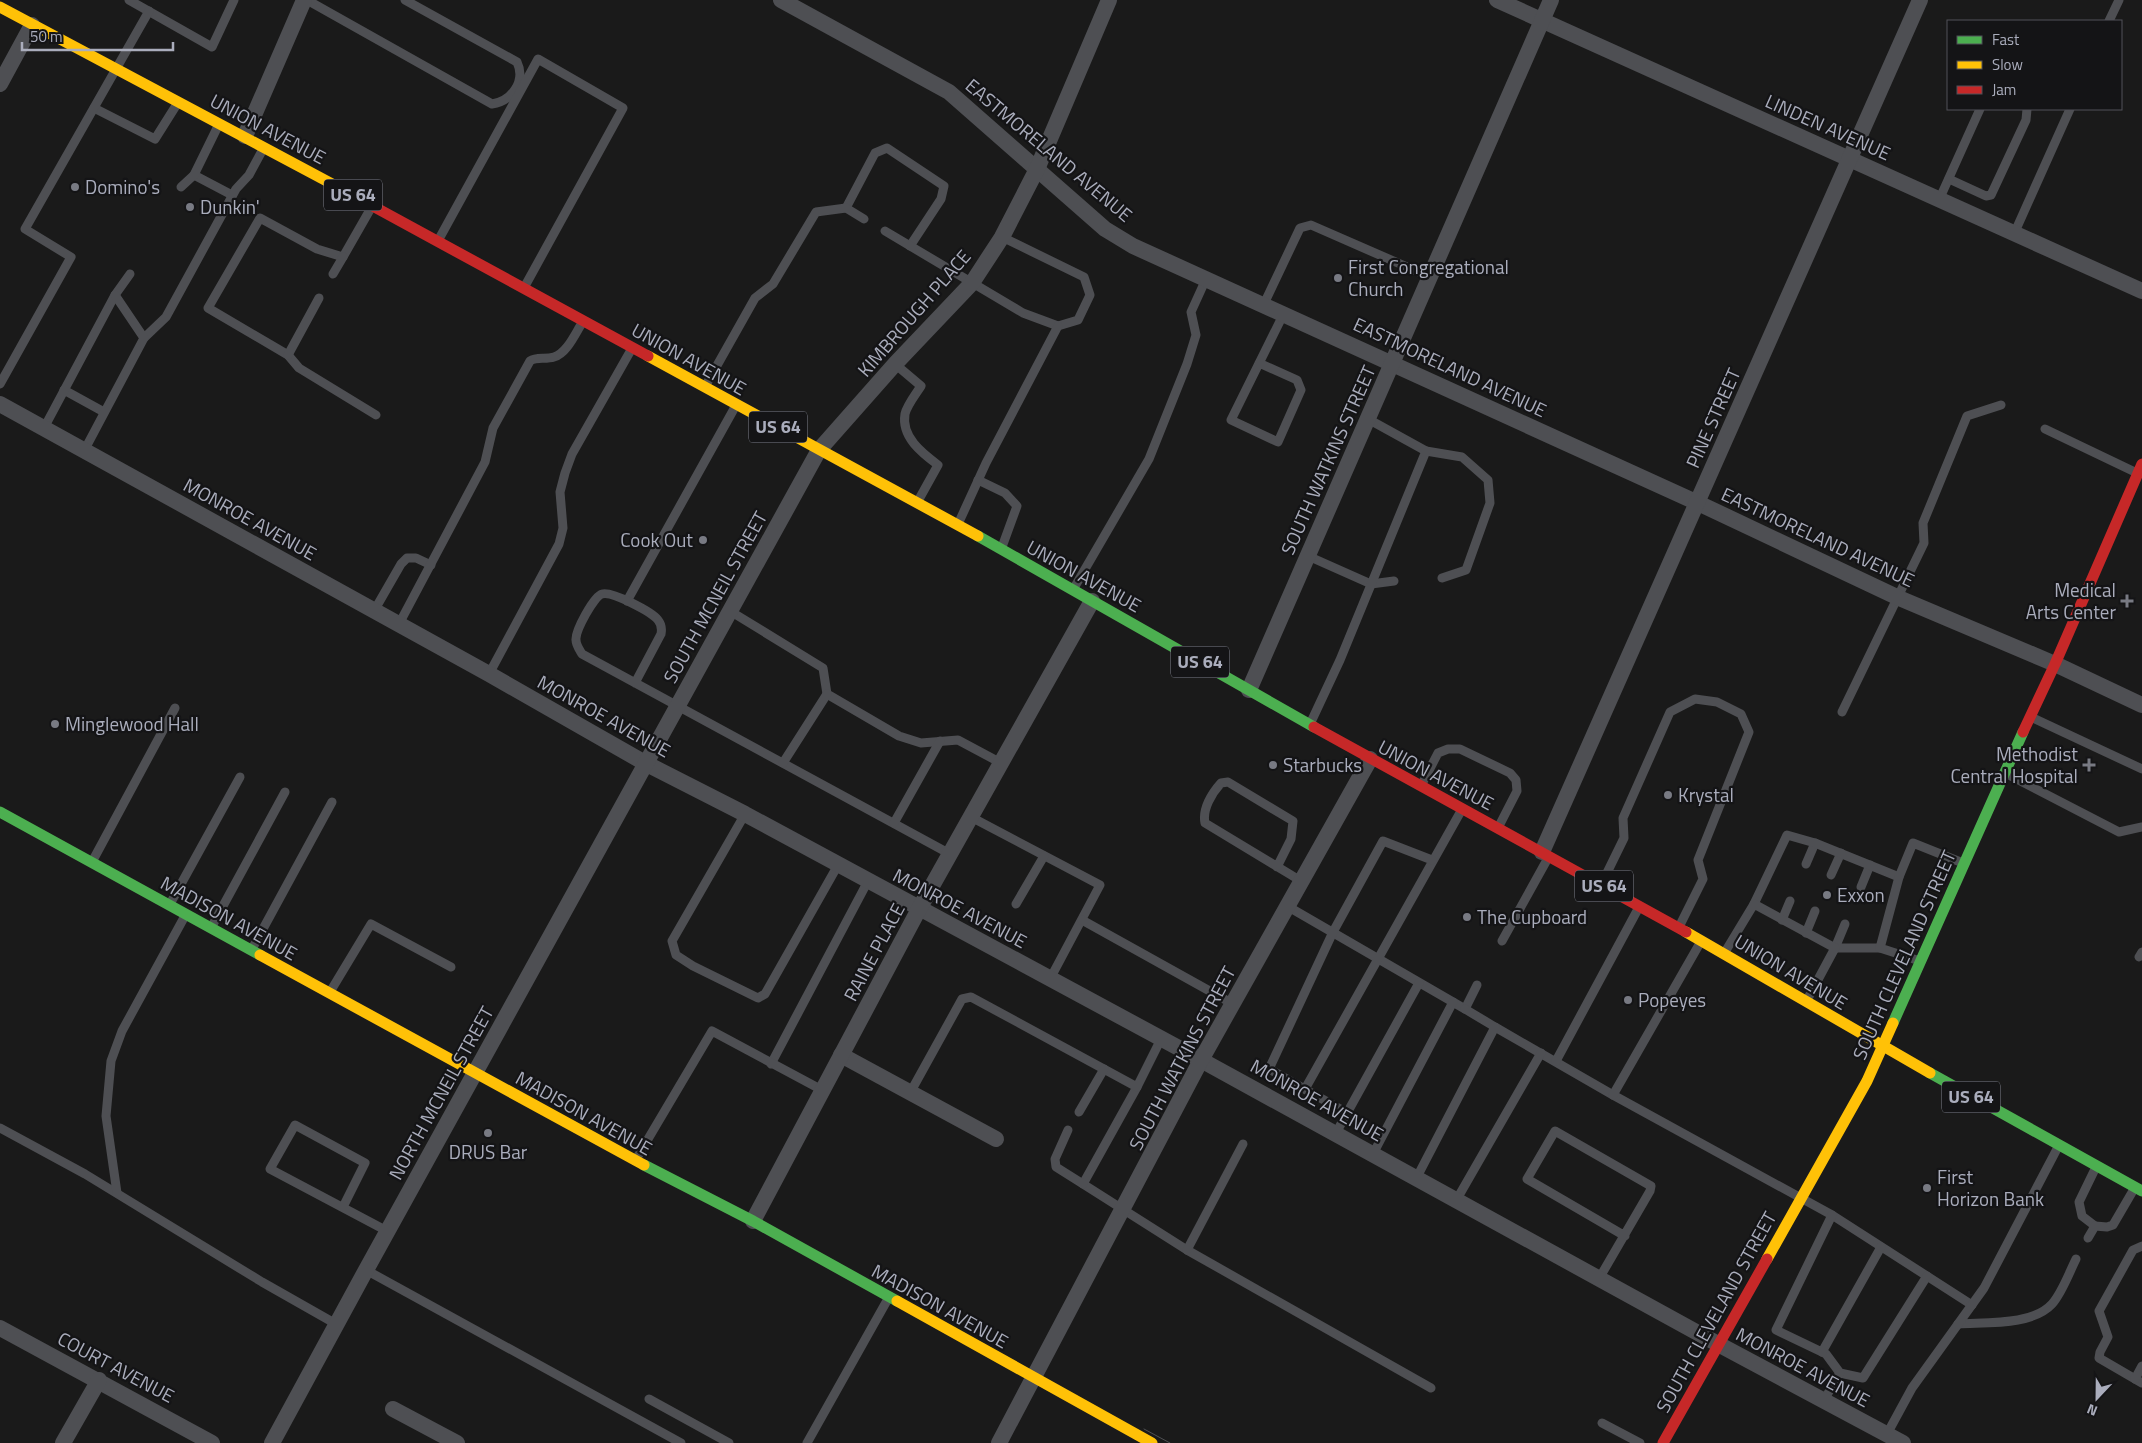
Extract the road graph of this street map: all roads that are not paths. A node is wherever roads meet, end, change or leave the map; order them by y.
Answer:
1 (130, 0) edge
2 (234, 0) edge
3 (306, 0) edge
4 (405, 0) edge
5 (782, 0) edge
6 (1109, 0) edge
7 (1497, 0) edge
8 (1552, 0) edge
9 (1920, 0) edge
10 (2119, 0) edge
11 (0, 7) edge
12 (149, 11) junction
13 (1543, 20) junction
14 (2109, 20) edge
15 (32, 25) junction
16 (117, 69) junction
17 (0, 84) edge
18 (178, 101) junction
19 (94, 108) junction
20 (1980, 110) edge
21 (2027, 110) edge
22 (2070, 110) edge
23 (220, 123) junction
24 (245, 136) junction
25 (264, 146) junction
26 (1848, 158) junction
27 (1037, 169) junction
28 (194, 175) junction
29 (1948, 179) junction
30 (181, 187) dead end
31 (232, 195) junction
32 (1939, 200) junction
33 (372, 206) junction
34 (846, 208) junction
35 (864, 219) dead end
36 (885, 231) dead end
37 (2014, 234) junction
38 (1002, 237) junction
39 (438, 241) junction
40 (910, 246) junction
41 (343, 257) junction
42 (130, 274) dead end
43 (333, 274) dead end
44 (1430, 277) junction
45 (1206, 279) junction
46 (972, 283) junction
47 (524, 288) junction
48 (2142, 291) edge
49 (115, 295) junction
50 (319, 298) dead end
51 (1264, 304) junction
52 (1284, 313) junction
53 (583, 321) junction
54 (1058, 326) junction
55 (144, 338) junction
56 (632, 348) junction
57 (288, 355) junction
58 (1393, 362) junction
59 (1259, 363) junction
60 (895, 364) junction
61 (0, 384) edge
62 (705, 387) junction
63 (64, 390) junction
64 (0, 404) edge
65 (736, 404) junction
66 (2001, 405) dead end
67 (104, 412) junction
68 (376, 415) dead end
69 (1368, 419) junction
70 (44, 428) junction
71 (2045, 429) dead end
72 (819, 450) junction
73 (84, 451) junction
74 (1426, 451) junction
75 (2140, 468) edge
76 (978, 480) junction
77 (1698, 503) junction
78 (917, 504) junction
79 (958, 524) junction
80 (1001, 549) junction
81 (1308, 556) junction
82 (431, 565) junction
83 (1442, 578) dead end
84 (1394, 581) dead end
85 (1371, 584) junction
86 (1073, 590) junction
87 (1899, 598) junction
88 (1092, 600) junction
89 (627, 601) junction
90 (374, 611) junction
91 (730, 611) junction
92 (399, 624) junction
93 (2054, 664) junction
94 (489, 674) junction
95 (635, 682) junction
96 (1249, 690) junction
97 (827, 694) junction
98 (2142, 705) edge
99 (678, 706) junction
100 (175, 708) dead end
101 (1842, 712) dead end
102 (2029, 717) junction
103 (1309, 724) junction
104 (940, 741) junction
105 (1370, 759) junction
106 (645, 763) junction
107 (1001, 763) junction
108 (783, 764) junction
109 (2142, 768) edge
110 (2004, 772) junction
111 (240, 777) dead end
112 (1421, 787) junction
113 (285, 792) dead end
114 (332, 802) dead end
115 (1462, 809) junction
116 (0, 812) edge
117 (746, 814) junction
118 (971, 817) junction
119 (894, 823) junction
120 (2142, 827) edge
121 (1498, 828) junction
122 (1815, 843) junction
123 (1841, 853) junction
124 (950, 854) junction
125 (1546, 854) junction
126 (1044, 856) junction
127 (1432, 860) junction
128 (92, 863) junction
129 (1964, 863) junction
130 (1806, 864) dead end
131 (838, 865) junction
132 (1870, 865) junction
133 (1277, 867) junction
134 (1831, 875) dead end
135 (1900, 877) junction
136 (1301, 881) junction
137 (868, 882) junction
138 (1601, 884) junction
139 (1861, 887) dead end
140 (1790, 900) dead end
141 (1016, 904) dead end
142 (1754, 904) junction
143 (169, 905) junction
144 (1288, 906) junction
145 (1640, 906) junction
146 (919, 909) junction
147 (1815, 911) dead end
148 (186, 914) junction
149 (1082, 920) junction
150 (1782, 920) junction
151 (1845, 924) dead end
152 (211, 928) junction
153 (1679, 928) junction
154 (1333, 932) junction
155 (1806, 933) junction
156 (1701, 940) junction
157 (1502, 941) dead end
158 (1835, 948) junction
159 (1880, 948) junction
160 (252, 950) junction
161 (1724, 953) junction
162 (1377, 958) junction
163 (1921, 961) junction
164 (451, 967) dead end
165 (1050, 979) junction
166 (1419, 983) junction
167 (1477, 985) dead end
168 (330, 992) junction
169 (1454, 1002) junction
170 (1806, 1002) junction
171 (1233, 1004) junction
172 (1465, 1009) junction
173 (1495, 1027) junction
174 (1162, 1039) junction
175 (1884, 1046) junction
176 (1542, 1053) junction
177 (841, 1055) junction
178 (1201, 1060) junction
179 (1556, 1061) junction
180 (772, 1064) junction
181 (1104, 1069) junction
182 (476, 1073) junction
183 (1137, 1087) junction
184 (1305, 1089) junction
185 (822, 1090) junction
186 (910, 1093) junction
187 (1613, 1095) junction
188 (1079, 1112) dead end
189 (1347, 1113) junction
190 (0, 1128) edge
191 (1068, 1130) dead end
192 (1336, 1134) junction
193 (996, 1139) dead end
194 (1243, 1144) dead end
195 (2059, 1145) junction
196 (1373, 1154) junction
197 (635, 1161) junction
198 (2096, 1166) junction
199 (1417, 1177) junction
200 (1083, 1184) junction
201 (2138, 1189) edge
202 (117, 1193) junction
203 (1800, 1198) junction
204 (1457, 1199) junction
205 (343, 1207) junction
206 (1124, 1210) junction
207 (1832, 1215) junction
208 (753, 1221) junction
209 (2095, 1226) junction
210 (387, 1231) junction
211 (1625, 1236) junction
212 (2088, 1238) dead end
213 (1881, 1246) junction
214 (2138, 1248) edge
215 (1187, 1250) junction
216 (2076, 1259) dead end
217 (366, 1270) junction
218 (1926, 1276) junction
219 (1600, 1277) junction
220 (889, 1297) junction
221 (1972, 1305) junction
222 (336, 1324) junction
223 (1958, 1324) junction
224 (0, 1328) edge
225 (1718, 1344) junction
226 (1822, 1352) junction
227 (2142, 1366) edge
228 (1840, 1373) junction
229 (1034, 1379) junction
230 (99, 1380) junction
231 (2138, 1381) edge
232 (1431, 1388) dead end
233 (649, 1399) dead end
234 (1824, 1400) junction
235 (393, 1409) dead end
236 (1602, 1423) dead end
237 (1887, 1434) junction
238 (1137, 1439) edge
239 (63, 1443) edge
240 (212, 1443) edge
241 (272, 1443) edge
242 (457, 1443) edge
243 (681, 1443) edge
244 (729, 1443) edge
245 (807, 1443) edge
246 (999, 1443) edge
247 (1152, 1443) edge
248 (1640, 1443) edge
249 (1663, 1443) edge
250 (1903, 1443) edge

1 - 12 lane
2 - 12 lane
3 - 4 lane
3 - 24 street
5 - 27 street, EASTMORELAND AVENUE
6 - 27 street, KIMBROUGH PLACE
7 - 13 street, LINDEN AVENUE
8 - 13 street, SOUTH WATKINS STREET
9 - 26 street, PINE STREET
10 - 14 lane
11 - 15 main road, UNION AVENUE / US 64
12 - 16 lane
13 - 26 street, LINDEN AVENUE
13 - 44 street, SOUTH WATKINS STREET
15 - 16 main road, UNION AVENUE / US 64
15 - 17 street
16 - 18 main road, UNION AVENUE / US 64
16 - 19 lane
18 - 19 lane
18 - 23 main road, UNION AVENUE / US 64
19 - 61 lane
20 - 29 lane
21 - 29 lane
22 - 37 lane
23 - 24 main road, UNION AVENUE / US 64
23 - 28 lane
24 - 25 main road, UNION AVENUE / US 64
25 - 31 lane
25 - 33 main road, UNION AVENUE / US 64
26 - 32 street, LINDEN AVENUE
26 - 77 street, PINE STREET
27 - 38 street, KIMBROUGH PLACE
27 - 45 street, EASTMORELAND AVENUE
28 - 30 lane
28 - 31 lane
29 - 32 lane
31 - 55 lane
32 - 37 street, LINDEN AVENUE
33 - 39 main road, UNION AVENUE / US 64
33 - 41 lane
34 - 35 lane
34 - 40 lane
34 - 62 lane
36 - 40 lane
37 - 48 street, LINDEN AVENUE
38 - 46 street, KIMBROUGH PLACE
38 - 54 lane
39 - 47 main road, UNION AVENUE / US 64
39 - 47 lane
40 - 46 lane
41 - 43 lane
41 - 57 lane
42 - 49 lane
44 - 51 lane
44 - 58 street, SOUTH WATKINS STREET
45 - 51 street, EASTMORELAND AVENUE
45 - 86 lane
46 - 54 lane
46 - 60 street, KIMBROUGH PLACE
47 - 53 main road, UNION AVENUE / US 64
49 - 55 lane
49 - 63 lane
50 - 57 lane
51 - 52 street, EASTMORELAND AVENUE
52 - 58 street, EASTMORELAND AVENUE
52 - 59 lane
53 - 56 main road, UNION AVENUE / US 64
53 - 82 lane
54 - 76 lane
55 - 67 lane
56 - 62 main road, UNION AVENUE / US 64
56 - 94 lane
57 - 68 lane
58 - 69 street, SOUTH WATKINS STREET
58 - 77 street, EASTMORELAND AVENUE
59 - 59 lane
60 - 72 street, KIMBROUGH PLACE
60 - 78 lane
62 - 65 main road, UNION AVENUE / US 64
63 - 67 lane
63 - 70 lane
64 - 70 street, MONROE AVENUE
65 - 72 main road, UNION AVENUE / US 64
65 - 89 lane
66 - 87 lane
67 - 73 lane
69 - 74 lane
69 - 81 street, SOUTH WATKINS STREET
70 - 73 street, MONROE AVENUE
71 - 75 lane
72 - 78 main road, UNION AVENUE / US 64
72 - 91 street, SOUTH MCNEIL STREET
73 - 90 street, MONROE AVENUE
74 - 83 lane
74 - 85 lane
75 - 93 main road, SOUTH CLEVELAND STREET
76 - 79 lane
76 - 80 lane
77 - 87 street, EASTMORELAND AVENUE
77 - 125 street, PINE STREET
78 - 79 main road, UNION AVENUE / US 64
79 - 80 main road, UNION AVENUE / US 64
80 - 86 main road, UNION AVENUE / US 64
81 - 85 lane
81 - 96 street, SOUTH WATKINS STREET
82 - 90 lane
82 - 92 lane
84 - 85 lane
85 - 103 lane
86 - 88 main road, UNION AVENUE / US 64
87 - 93 street, EASTMORELAND AVENUE
87 - 101 lane
88 - 96 main road, UNION AVENUE / US 64
88 - 107 street, RAINE PLACE
89 - 95 lane
89 - 95 lane
90 - 92 street, MONROE AVENUE
91 - 97 lane
91 - 99 street, SOUTH MCNEIL STREET
92 - 94 street, MONROE AVENUE
93 - 98 street, EASTMORELAND AVENUE
93 - 102 main road, SOUTH CLEVELAND STREET
94 - 106 street, MONROE AVENUE
95 - 99 lane
96 - 103 main road, UNION AVENUE / US 64
97 - 104 lane
97 - 108 lane
99 - 106 street, SOUTH MCNEIL STREET
99 - 108 lane
100 - 128 lane
102 - 109 lane
102 - 110 main road, SOUTH CLEVELAND STREET
103 - 105 main road, UNION AVENUE / US 64
104 - 107 lane
104 - 119 lane
105 - 112 main road, UNION AVENUE / US 64
105 - 136 street, SOUTH WATKINS STREET
106 - 117 street, MONROE AVENUE
106 - 182 street, NORTH MCNEIL STREET
107 - 118 street, RAINE PLACE
108 - 119 lane
110 - 120 lane
110 - 129 main road, SOUTH CLEVELAND STREET
111 - 143 lane
112 - 115 main road, UNION AVENUE / US 64
112 - 121 lane
113 - 152 lane
114 - 160 lane
115 - 121 main road, UNION AVENUE / US 64
115 - 127 lane
116 - 128 main road, MADISON AVENUE
117 - 131 street, MONROE AVENUE
117 - 131 lane
118 - 124 street, RAINE PLACE
118 - 126 lane
119 - 124 lane
121 - 125 main road, UNION AVENUE / US 64
122 - 123 lane
122 - 130 lane
122 - 142 lane
123 - 132 lane
123 - 134 lane
124 - 146 street, RAINE PLACE
125 - 138 main road, UNION AVENUE / US 64
125 - 157 lane
126 - 141 lane
126 - 149 lane
127 - 154 lane
127 - 162 lane
128 - 143 main road, MADISON AVENUE
129 - 135 lane
129 - 163 main road, SOUTH CLEVELAND STREET
131 - 137 street, MONROE AVENUE
132 - 135 lane
132 - 139 lane
133 - 133 lane
133 - 136 lane
135 - 159 lane
136 - 144 street, SOUTH WATKINS STREET
137 - 146 street, MONROE AVENUE
137 - 180 lane
138 - 145 main road, UNION AVENUE / US 64
138 - 153 lane
140 - 150 lane
142 - 150 lane
142 - 161 lane
143 - 148 main road, MADISON AVENUE
144 - 154 lane
144 - 171 street, SOUTH WATKINS STREET
145 - 153 main road, UNION AVENUE / US 64
145 - 179 lane
146 - 165 street, MONROE AVENUE
146 - 177 street, RAINE PLACE
147 - 155 lane
148 - 152 main road, MADISON AVENUE
148 - 202 lane
149 - 165 lane
149 - 171 lane
150 - 155 lane
151 - 158 lane
152 - 160 main road, MADISON AVENUE
153 - 156 main road, UNION AVENUE / US 64
154 - 162 lane
154 - 184 lane
155 - 158 lane
156 - 161 main road, UNION AVENUE / US 64
156 - 187 lane
158 - 159 lane
158 - 170 lane
159 - 163 lane
160 - 168 main road, MADISON AVENUE
161 - 170 main road, UNION AVENUE / US 64
162 - 166 lane
162 - 184 lane
163 - 175 main road, SOUTH CLEVELAND STREET
164 - 168 lane
165 - 174 street, MONROE AVENUE
166 - 169 lane
166 - 189 lane
167 - 172 lane
168 - 182 main road, MADISON AVENUE
169 - 172 lane
169 - 196 lane
170 - 175 main road, UNION AVENUE / US 64
171 - 178 street, SOUTH WATKINS STREET
172 - 173 lane
173 - 176 lane
173 - 199 lane
174 - 178 street, MONROE AVENUE
174 - 183 lane
175 - 195 main road, UNION AVENUE / US 64
175 - 203 main road, SOUTH CLEVELAND STREET
176 - 179 lane
176 - 204 lane
177 - 185 street, RAINE PLACE
177 - 186 street
178 - 192 street, MONROE AVENUE
178 - 206 street, SOUTH WATKINS STREET
179 - 187 lane
180 - 185 lane
180 - 197 lane
181 - 183 lane
181 - 186 lane
181 - 188 lane
182 - 197 main road, MADISON AVENUE
182 - 210 street, NORTH MCNEIL STREET
183 - 200 lane
184 - 189 lane
185 - 208 street, RAINE PLACE
186 - 193 street
187 - 203 lane
189 - 192 lane
190 - 202 lane
191 - 200 lane
192 - 196 street, MONROE AVENUE
194 - 215 lane
195 - 198 main road, UNION AVENUE / US 64
195 - 221 lane
196 - 199 street, MONROE AVENUE
197 - 208 main road, MADISON AVENUE
198 - 201 main road, UNION AVENUE / US 64
198 - 209 lane
199 - 204 street, MONROE AVENUE
200 - 206 lane
201 - 209 lane
202 - 222 lane
203 - 207 lane
203 - 225 main road, SOUTH CLEVELAND STREET
204 - 219 street, MONROE AVENUE
205 - 205 lane
205 - 210 lane
206 - 215 lane
206 - 229 street, SOUTH WATKINS STREET
207 - 213 lane
207 - 226 lane
208 - 220 main road, MADISON AVENUE
209 - 212 lane
210 - 217 street, NORTH MCNEIL STREET
211 - 211 lane
211 - 219 lane
213 - 218 lane
213 - 226 lane
214 - 231 lane
215 - 232 lane
216 - 223 lane
217 - 222 street, NORTH MCNEIL STREET
217 - 243 lane
218 - 221 lane
218 - 228 lane
219 - 225 street, MONROE AVENUE
220 - 229 main road, MADISON AVENUE
220 - 245 lane
221 - 223 lane
222 - 241 street, NORTH MCNEIL STREET
223 - 237 lane
224 - 230 street, COURT AVENUE
225 - 234 street, MONROE AVENUE
225 - 249 main road, SOUTH CLEVELAND STREET
226 - 228 lane
227 - 231 lane
228 - 234 lane
229 - 238 main road, MADISON AVENUE
229 - 246 street, SOUTH WATKINS STREET
230 - 239 street
230 - 240 street, COURT AVENUE
233 - 244 lane
234 - 237 street, MONROE AVENUE
235 - 242 street
236 - 248 lane
237 - 250 street, MONROE AVENUE
238 - 247 main road, MADISON AVENUE

